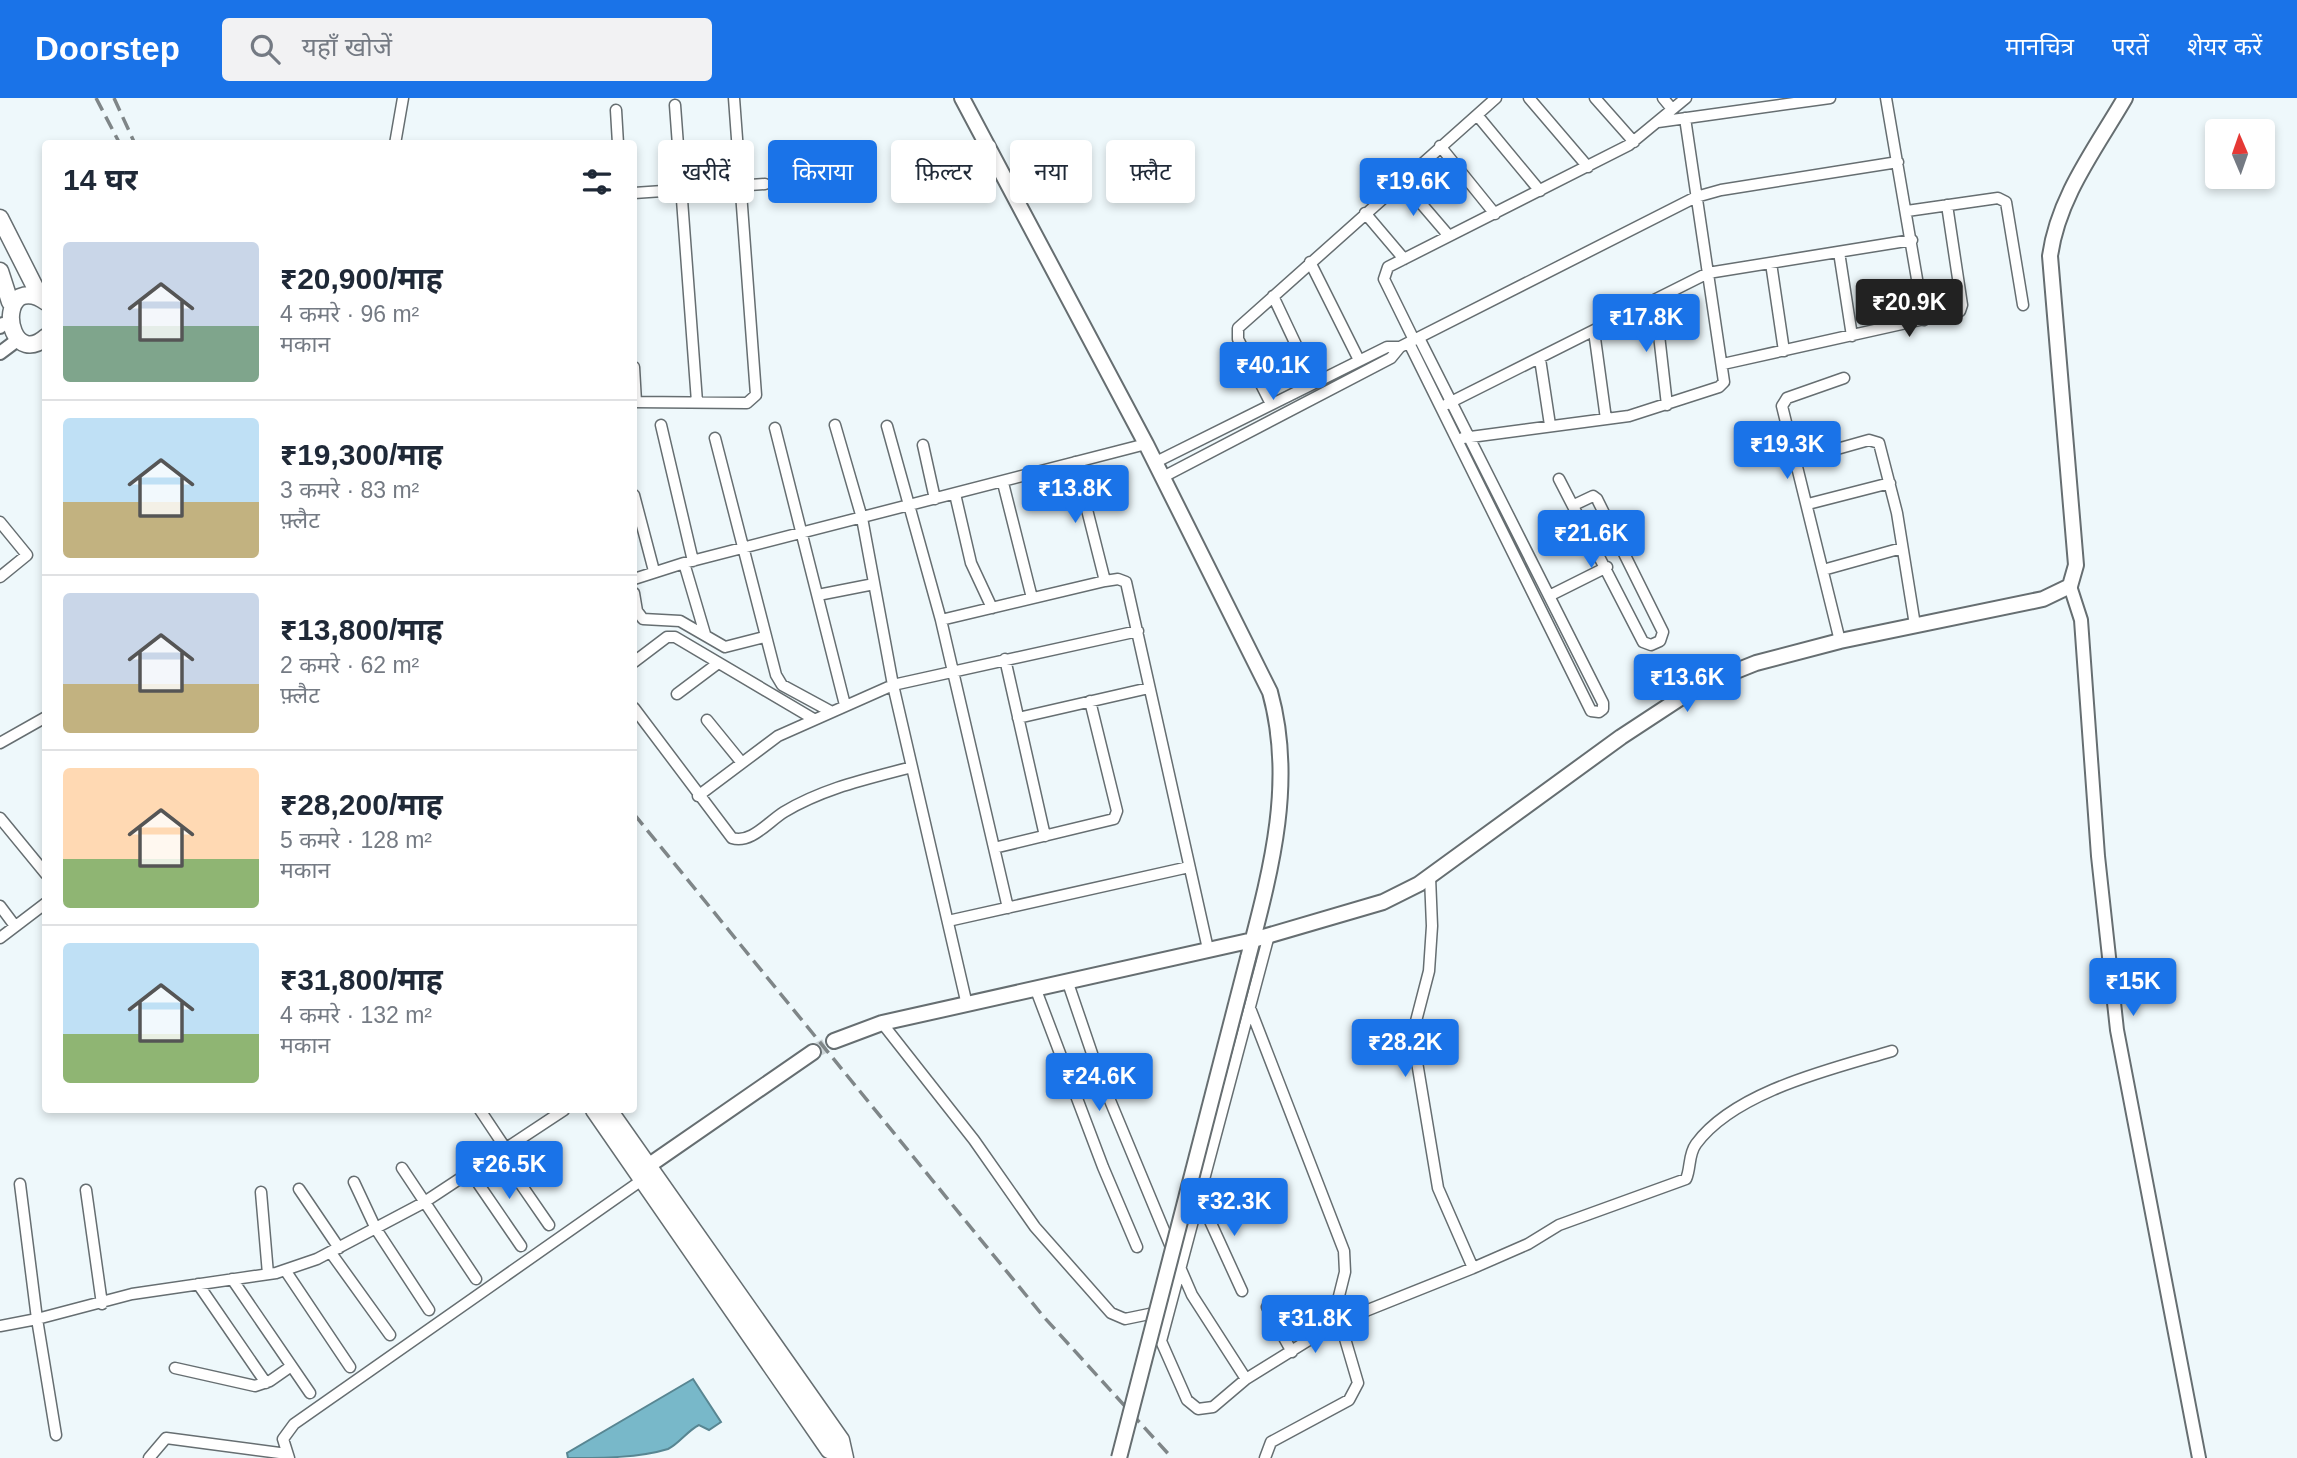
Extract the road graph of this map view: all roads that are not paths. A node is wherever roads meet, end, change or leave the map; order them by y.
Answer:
1 (403, 98) edge
2 (734, 98) edge
3 (962, 98) edge
4 (1496, 98) edge
5 (1529, 98) edge
6 (1595, 98) edge
7 (1663, 98) edge
8 (1686, 98) edge
9 (1830, 98) edge
10 (1886, 98) edge
11 (2124, 98) edge
12 (1815, 99) edge
13 (675, 105) dead end
14 (1672, 109) junction
15 (616, 110) dead end
16 (1477, 115) junction
17 (1685, 118) junction
18 (1657, 122) junction
19 (396, 140) edge
20 (618, 140) edge
21 (678, 140) edge
22 (737, 140) edge
23 (1634, 142) junction
24 (1440, 146) junction
25 (1898, 162) junction
26 (1588, 167) junction
27 (1401, 180) junction
28 (765, 184) dead end
29 (754, 185) edge
30 (1540, 191) junction
31 (658, 192) edge
32 (637, 193) edge
33 (1696, 197) junction
34 (683, 203) edge
35 (741, 203) edge
36 (1947, 205) junction
37 (1907, 211) junction
38 (1365, 212) junction
39 (1495, 214) junction
40 (0, 218) edge
41 (1449, 236) junction
42 (1912, 240) junction
43 (1839, 252) junction
44 (1405, 259) junction
45 (1310, 262) junction
46 (1771, 263) junction
47 (0, 271) edge
48 (1708, 273) junction
49 (1273, 296) junction
50 (42, 298) edge
51 (42, 300) edge
52 (1655, 300) junction
53 (10, 302) junction
54 (2023, 305) dead end
55 (1924, 320) junction
56 (2, 326) edge
57 (1594, 331) junction
58 (1852, 336) junction
59 (16, 341) junction
60 (42, 341) edge
61 (1410, 342) junction
62 (1784, 351) junction
63 (0, 353) edge
64 (1540, 359) junction
65 (1359, 360) junction
66 (1723, 364) junction
67 (1844, 378) dead end
68 (1314, 383) junction
69 (637, 402) edge
70 (697, 402) junction
71 (1451, 402) junction
72 (1271, 404) junction
73 (1667, 405) junction
74 (1441, 408) junction
75 (1606, 419) junction
76 (661, 425) dead end
77 (835, 425) dead end
78 (1550, 425) junction
79 (887, 426) dead end
80 (775, 428) dead end
81 (1469, 437) junction
82 (715, 438) dead end
83 (1455, 438) junction
84 (1146, 443) junction
85 (923, 445) dead end
86 (1798, 460) junction
87 (1075, 462) junction
88 (1156, 462) junction
89 (1163, 477) junction
90 (1559, 479) dead end
91 (1003, 483) junction
92 (1890, 483) junction
93 (955, 494) junction
94 (935, 499) junction
95 (1808, 504) junction
96 (1574, 505) junction
97 (637, 506) edge
98 (908, 506) junction
99 (862, 518) junction
100 (0, 522) edge
101 (803, 533) junction
102 (743, 548) junction
103 (1902, 548) junction
104 (689, 562) junction
105 (1606, 567) junction
106 (1823, 570) junction
107 (654, 571) junction
108 (0, 577) edge
109 (637, 578) edge
110 (1105, 581) junction
111 (874, 584) junction
112 (2070, 586) junction
113 (818, 595) junction
114 (1549, 596) junction
115 (1032, 598) junction
116 (992, 608) junction
117 (637, 611) edge
118 (941, 620) junction
119 (1915, 625) junction
120 (1138, 631) junction
121 (705, 634) junction
122 (764, 637) junction
123 (1840, 641) junction
124 (637, 660) edge
125 (1005, 660) junction
126 (717, 664) junction
127 (953, 670) junction
128 (893, 685) junction
129 (1149, 688) junction
130 (677, 694) dead end
131 (1090, 701) junction
132 (845, 705) junction
133 (830, 711) junction
134 (637, 712) edge
135 (812, 718) junction
136 (1018, 718) junction
137 (42, 719) edge
138 (707, 720) dead end
139 (3, 741) edge
140 (742, 762) junction
141 (912, 767) junction
142 (698, 796) junction
143 (0, 818) edge
144 (1045, 836) junction
145 (994, 848) junction
146 (1189, 867) junction
147 (42, 869) edge
148 (1430, 877) junction
149 (0, 906) edge
150 (42, 906) edge
151 (1007, 908) junction
152 (948, 921) junction
153 (15, 926) junction
154 (1269, 935) junction
155 (0, 938) edge
156 (1252, 940) junction
157 (1208, 949) junction
158 (1068, 983) junction
159 (1036, 990) junction
160 (967, 1004) junction
161 (1250, 1008) junction
162 (882, 1023) junction
163 (834, 1041) tunnel mouth
164 (1892, 1051) dead end
165 (813, 1052) tunnel mouth
166 (482, 1113) edge
167 (560, 1113) edge
168 (596, 1113) edge
169 (611, 1113) edge
170 (503, 1152) junction
171 (402, 1168) dead end
172 (471, 1173) junction
173 (645, 1173) junction
174 (354, 1181) dead end
175 (20, 1185) dead end
176 (299, 1189) dead end
177 (86, 1190) dead end
178 (261, 1192) dead end
179 (1199, 1197) junction
180 (423, 1203) junction
181 (549, 1225) dead end
182 (376, 1229) junction
183 (521, 1246) dead end
184 (1137, 1247) dead end
185 (335, 1250) junction
186 (1179, 1266) junction
187 (1473, 1268) junction
188 (285, 1270) junction
189 (268, 1274) junction
190 (232, 1279) junction
191 (475, 1279) dead end
192 (198, 1284) junction
193 (1242, 1291) dead end
194 (102, 1304) junction
195 (1267, 1307) dead end
196 (429, 1310) dead end
197 (1168, 1310) junction
198 (37, 1319) junction
199 (1338, 1322) junction
200 (0, 1326) edge
201 (390, 1335) dead end
202 (1292, 1352) junction
203 (290, 1367) junction
204 (350, 1367) dead end
205 (175, 1368) dead end
206 (1246, 1379) junction
207 (266, 1383) junction
208 (310, 1393) dead end
209 (56, 1435) dead end
210 (288, 1456) edge
211 (844, 1456) edge
212 (149, 1458) edge
213 (1119, 1458) edge
214 (1265, 1458) edge
215 (2199, 1458) edge

1 - 19 street
2 - 22 street
3 - 84 main road
4 - 16 street
5 - 26 street
6 - 23 street
7 - 14 street
8 - 14 street
9 - 12 street
10 - 25 street
11 - 112 main road
12 - 17 street
13 - 21 street
14 - 18 street
15 - 20 street
16 - 24 street
16 - 30 street
17 - 18 street
17 - 33 street
18 - 23 street
23 - 26 street
24 - 27 street
24 - 39 street
25 - 33 street
25 - 37 street
26 - 30 street
27 - 38 street
27 - 41 street
28 - 29 street
30 - 39 street
31 - 32 street
33 - 48 street
33 - 61 street
34 - 70 street
35 - 70 street
36 - 37 street
36 - 54 street
36 - 55 street
37 - 42 street
38 - 44 street
38 - 45 street
39 - 41 street
40 - 50 highway
41 - 44 street
42 - 43 street
42 - 55 street
43 - 46 street
43 - 58 street
44 - 61 street
45 - 49 street
45 - 65 street
46 - 48 street
46 - 62 street
47 - 53 highway
48 - 52 street
48 - 66 street
49 - 68 street
49 - 72 street
51 - 53 highway
52 - 57 street
52 - 73 street
53 - 56 highway
55 - 58 street
56 - 59 highway
57 - 64 street
57 - 75 street
58 - 62 street
59 - 60 highway
59 - 63 street
61 - 65 street
61 - 71 street
61 - 74 street
61 - 89 street
62 - 66 street
64 - 71 street
64 - 78 street
65 - 68 street
66 - 73 street
67 - 86 street
68 - 72 street
69 - 70 street
71 - 74 street
71 - 81 street
72 - 88 street
73 - 75 street
74 - 83 street
75 - 78 street
76 - 104 street
77 - 99 street
78 - 81 street
79 - 98 street
80 - 101 street
81 - 83 street
81 - 114 street
82 - 102 street
83 - 114 street
84 - 87 street
84 - 88 main road
85 - 94 street
86 - 92 street
86 - 95 street
87 - 91 street
87 - 110 street
88 - 89 main road
89 - 156 main road
90 - 96 street
91 - 93 street
91 - 115 street
92 - 95 street
92 - 103 street
93 - 94 street
93 - 116 street
94 - 98 street
95 - 106 street
96 - 105 street
96 - 105 street
97 - 107 street
98 - 99 street
98 - 118 street
99 - 101 street
99 - 111 street
100 - 108 street
101 - 102 street
101 - 113 street
102 - 104 street
102 - 122 street
103 - 106 street
103 - 119 street
104 - 107 street
104 - 121 street
105 - 114 street
106 - 123 street
107 - 109 street
110 - 115 street
110 - 120 street
111 - 113 street
111 - 128 street
112 - 119 main road
112 - 215 street
113 - 132 street
115 - 116 street
116 - 118 street
117 - 121 street
118 - 127 street
119 - 123 main road
120 - 125 street
120 - 129 street
121 - 122 street
122 - 133 street
123 - 148 main road
124 - 126 street
125 - 127 street
125 - 136 street
126 - 130 street
126 - 135 street
127 - 128 street
127 - 145 street
128 - 132 street
128 - 141 street
129 - 131 street
129 - 146 street
131 - 136 street
131 - 144 street
132 - 133 street
133 - 135 street
134 - 142 street
135 - 140 street
136 - 144 street
137 - 139 street
138 - 140 street
140 - 142 street
141 - 142 street
141 - 152 street
143 - 147 street
144 - 145 street
145 - 151 street
146 - 151 street
146 - 157 street
148 - 154 main road
148 - 187 street
149 - 153 street
150 - 153 street
151 - 152 street
152 - 160 street
153 - 155 street
154 - 156 main road
154 - 161 street
156 - 157 main road
156 - 213 main road, bridge
157 - 158 main road
158 - 159 main road
158 - 186 street
159 - 160 main road
159 - 184 street
160 - 162 main road
161 - 179 street
161 - 199 street
162 - 163 main road
162 - 197 street
164 - 187 street
165 - 173 main road
166 - 170 street
167 - 170 street
168 - 173 highway
169 - 173 highway
170 - 172 street
170 - 181 street
171 - 180 street
172 - 180 street
172 - 183 street
173 - 210 street
173 - 211 highway
174 - 182 street
175 - 198 street
176 - 185 street
177 - 194 street
178 - 189 street
179 - 186 street
179 - 193 street
180 - 182 street
180 - 191 street
182 - 185 street
182 - 196 street
185 - 188 street
185 - 201 street
186 - 197 street
186 - 206 street
187 - 199 street
188 - 189 street
188 - 204 street
189 - 190 street
190 - 192 street
190 - 203 street
192 - 194 street
192 - 207 street
194 - 198 street
195 - 202 street
197 - 206 street
198 - 200 street
198 - 209 street
199 - 202 street
199 - 214 street
202 - 206 street
203 - 207 street
203 - 208 street
205 - 207 street
210 - 212 street

